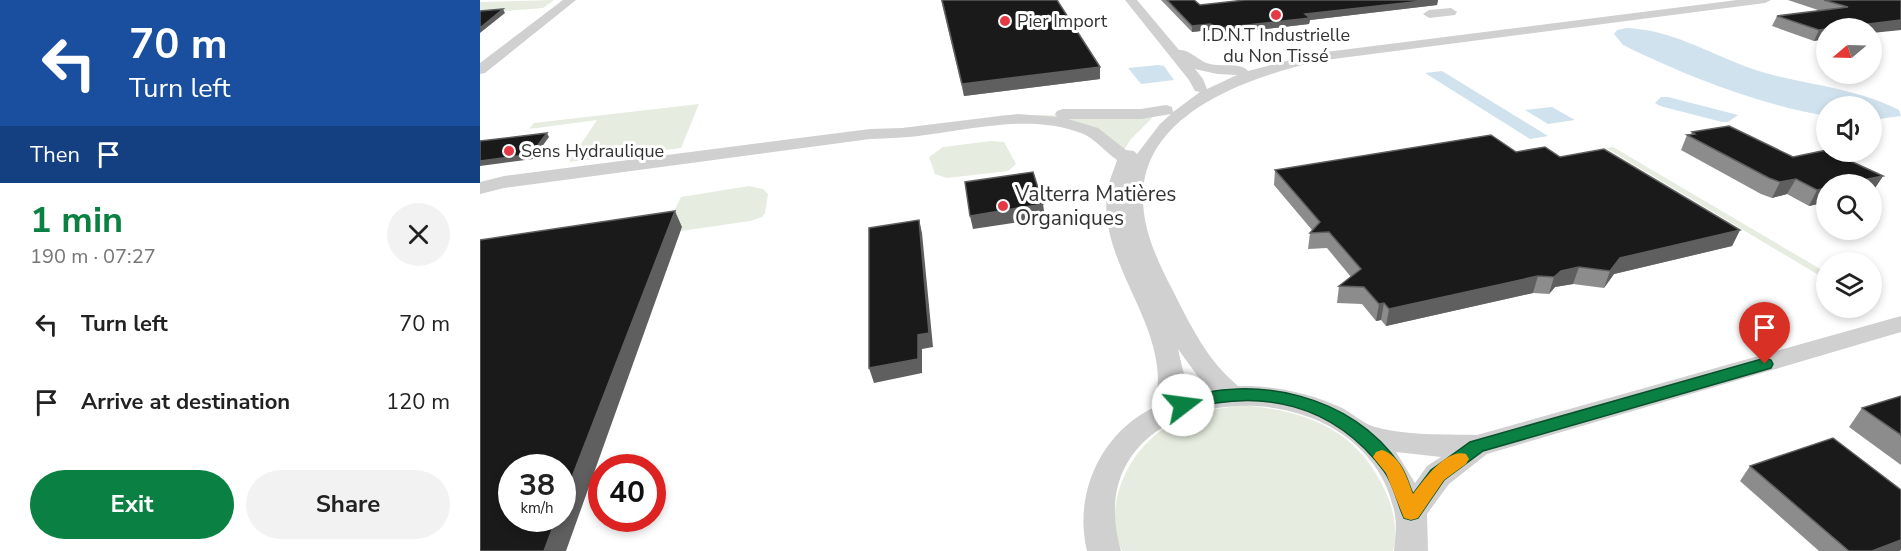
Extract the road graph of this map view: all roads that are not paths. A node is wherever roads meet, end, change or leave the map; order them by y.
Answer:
1 (570, 0) edge
2 (1131, 0) edge
3 (1734, 0) edge
4 (1765, 0) edge
5 (1161, 35) junction
6 (480, 70) edge
7 (1241, 71) junction
8 (1200, 88) junction
9 (1166, 110) junction
10 (874, 133) junction
11 (1126, 158) junction
12 (480, 181) edge
13 (504, 182) junction
14 (480, 188) edge
15 (1901, 324) edge
16 (1230, 394) junction
17 (1168, 410) junction
18 (1362, 435) junction
19 (1477, 446) junction
20 (1411, 512) junction
21 (1104, 551) edge
22 (1411, 551) edge

1 - 6 street
2 - 5 street
3 - 7 street
4 - 16 street
5 - 7 street
5 - 8 street
7 - 8 street
8 - 9 street
9 - 10 street
9 - 11 street
10 - 11 street
10 - 13 street
11 - 17 street
12 - 13 street
13 - 14 street
15 - 19 street
16 - 17 street
16 - 18 street
17 - 21 street
18 - 19 street
18 - 20 street
19 - 20 street
20 - 22 street

